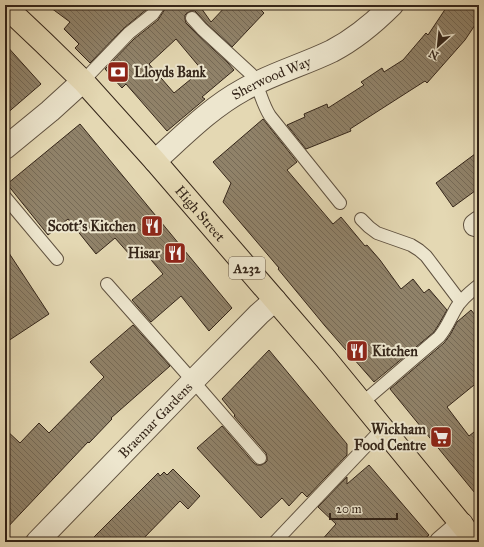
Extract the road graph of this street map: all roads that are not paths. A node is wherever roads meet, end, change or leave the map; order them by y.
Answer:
1 (159, 5) edge
2 (392, 5) edge
3 (5, 6) edge
4 (192, 18) dead end
5 (83, 81) junction
6 (257, 83) junction
7 (5, 148) edge
8 (155, 161) junction
9 (5, 196) edge
10 (340, 203) dead end
11 (361, 219) dead end
12 (57, 259) dead end
13 (107, 284) dead end
14 (479, 285) edge
15 (275, 300) junction
16 (460, 301) junction
17 (193, 381) junction
18 (362, 403) junction
19 (383, 428) junction
20 (260, 458) dead end
21 (462, 524) junction
22 (37, 542) edge
23 (275, 542) edge
24 (441, 542) edge
25 (476, 542) edge

1 - 5 lane
2 - 6 street, Sherwood Way
3 - 5 highway, High Street / A232
4 - 6 lane
5 - 7 street
5 - 8 highway, High Street / A232
6 - 8 street, Sherwood Way
6 - 10 lane
8 - 15 highway, High Street / A232
9 - 12 lane
11 - 16 lane
13 - 17 lane
14 - 16 lane
15 - 17 street, Braemar Gardens
15 - 18 highway, High Street / A232
16 - 18 lane
17 - 20 lane
17 - 22 street, Braemar Gardens
18 - 19 highway, High Street / A232
19 - 21 highway, High Street / A232
19 - 23 lane
21 - 24 street
21 - 25 highway, High Street / A232

